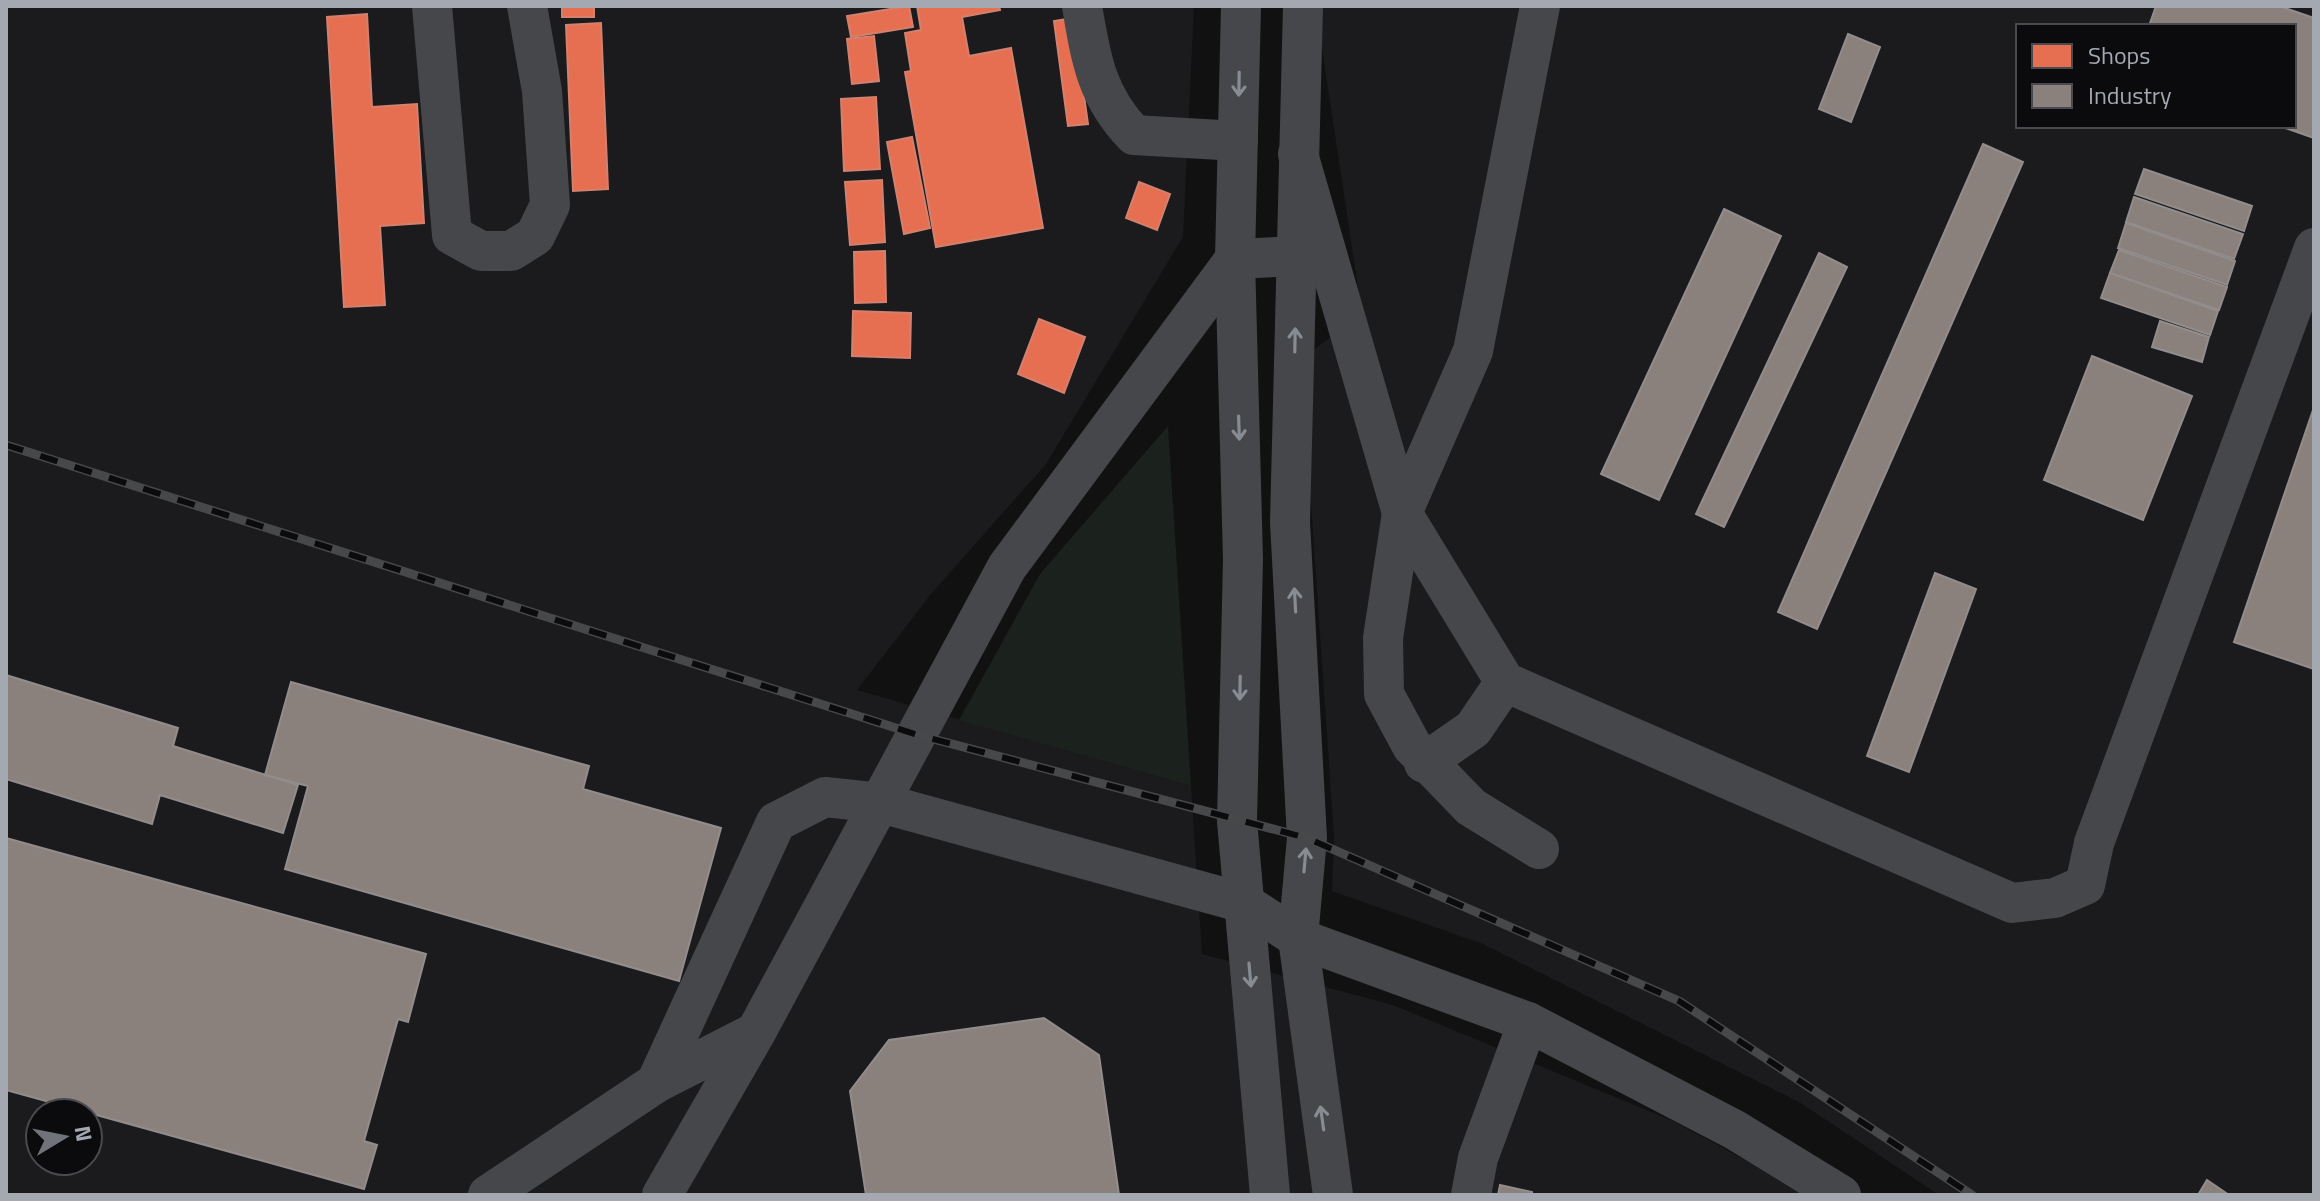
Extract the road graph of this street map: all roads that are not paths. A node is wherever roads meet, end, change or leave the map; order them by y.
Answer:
1 (432, 6) edge
2 (527, 6) edge
3 (1082, 6) edge
4 (1241, 6) edge
5 (1303, 6) edge
6 (1540, 6) edge
7 (1238, 141) junction
8 (1298, 154) junction
9 (2314, 248) edge
10 (1297, 256) junction
11 (1235, 259) junction
12 (1402, 513) junction
13 (1505, 682) junction
14 (1424, 763) junction
15 (881, 803) junction
16 (1539, 849) dead end
17 (1244, 903) junction
18 (1298, 938) junction
19 (1528, 1022) junction
20 (756, 1032) junction
21 (656, 1083) junction
22 (488, 1195) edge
23 (662, 1195) edge
24 (1270, 1195) edge
25 (1333, 1195) edge
26 (1471, 1195) edge
27 (1841, 1195) edge

1 - 2 lane
3 - 7 lane
4 -> 7 lane
5 - 8 lane
6 - 12 lane
7 - 11 lane
8 - 10 lane
8 - 12 lane
9 - 13 lane
10 - 11 lane
18 -> 10 lane
11 - 15 lane
11 -> 17 lane
12 - 13 lane
12 - 14 lane
13 - 14 lane
14 - 16 lane
15 - 17 lane
15 - 20 lane
15 - 21 lane
17 - 18 lane
17 -> 24 lane
18 - 19 lane
25 -> 18 lane
19 - 26 lane
19 - 27 lane
20 - 21 lane
20 - 23 lane
21 - 22 lane

